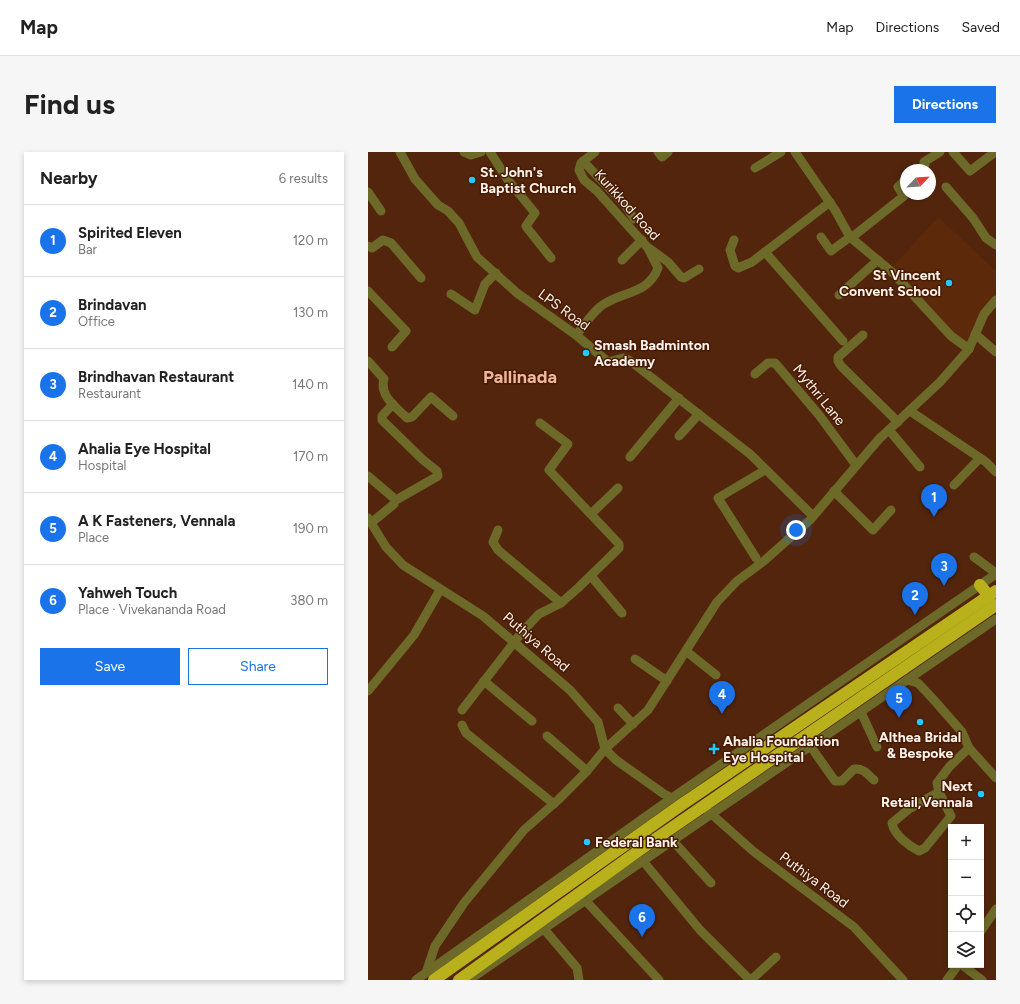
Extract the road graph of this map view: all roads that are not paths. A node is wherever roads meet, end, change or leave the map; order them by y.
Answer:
1 (400, 152) edge
2 (464, 152) edge
3 (481, 152) edge
4 (490, 152) edge
5 (595, 152) edge
6 (658, 152) edge
7 (668, 152) edge
8 (782, 152) edge
9 (795, 152) edge
10 (940, 152) edge
11 (953, 152) edge
12 (996, 152) edge
13 (583, 161) junction
14 (925, 164) edge
15 (755, 168) dead end
16 (946, 187) dead end
17 (368, 192) edge
18 (900, 199) edge
19 (830, 202) junction
20 (381, 211) dead end
21 (634, 219) dead end
22 (821, 237) dead end
23 (850, 237) junction
24 (642, 240) junction
25 (734, 240) dead end
26 (996, 245) edge
27 (368, 246) edge
28 (648, 248) junction
29 (765, 252) junction
30 (552, 258) dead end
31 (622, 260) dead end
32 (878, 260) junction
33 (699, 269) dead end
34 (496, 273) junction
35 (421, 278) dead end
36 (368, 291) edge
37 (451, 294) dead end
38 (839, 295) dead end
39 (996, 300) edge
40 (576, 334) junction
41 (976, 334) junction
42 (863, 335) dead end
43 (843, 341) dead end
44 (392, 347) dead end
45 (969, 349) junction
46 (996, 352) edge
47 (368, 361) edge
48 (755, 374) dead end
49 (679, 398) junction
50 (393, 404) junction
51 (910, 411) junction
52 (699, 414) junction
53 (453, 416) dead end
54 (898, 422) junction
55 (540, 423) dead end
56 (889, 430) junction
57 (679, 436) dead end
58 (630, 457) dead end
59 (980, 458) junction
60 (856, 465) junction
61 (920, 467) dead end
62 (765, 470) junction
63 (996, 472) edge
64 (368, 476) edge
65 (954, 485) dead end
66 (618, 488) dead end
67 (834, 491) junction
68 (394, 504) dead end
69 (891, 510) dead end
70 (591, 514) junction
71 (813, 516) junction
72 (369, 520) edge
73 (498, 530) dead end
74 (974, 557) dead end
75 (756, 558) dead end
76 (996, 573) edge
77 (591, 576) junction
78 (980, 585) junction
79 (440, 590) junction
80 (994, 598) edge
81 (561, 603) junction
82 (622, 612) dead end
83 (996, 619) edge
84 (515, 642) junction
85 (920, 643) junction
86 (686, 651) junction
87 (927, 654) junction
88 (634, 659) dead end
89 (716, 675) dead end
90 (907, 680) junction
91 (484, 681) junction
92 (667, 681) junction
93 (368, 691) edge
94 (618, 708) dead end
95 (462, 710) dead end
96 (861, 712) junction
97 (532, 721) dead end
98 (633, 724) junction
99 (462, 725) dead end
100 (547, 736) dead end
101 (810, 746) junction
102 (877, 747) dead end
103 (969, 748) junction
104 (605, 749) junction
105 (587, 771) junction
106 (996, 777) edge
107 (874, 780) dead end
108 (695, 789) junction
109 (938, 792) junction
110 (672, 798) junction
111 (554, 804) junction
112 (708, 811) junction
113 (673, 841) junction
114 (643, 861) junction
115 (711, 883) dead end
116 (586, 900) junction
117 (995, 912) edge
118 (984, 927) edge
119 (544, 929) junction
120 (776, 957) dead end
121 (956, 968) edge
122 (966, 968) edge
123 (436, 977) edge
124 (482, 977) edge
125 (416, 980) edge
126 (459, 980) edge
127 (470, 980) edge
128 (579, 980) edge
129 (659, 980) edge
130 (751, 980) edge
131 (903, 980) edge
132 (947, 980) edge
133 (982, 980) edge

1 - 34 street, LPS Road
2 - 3 street
4 - 30 street
5 - 13 street, Kurikkod Road
6 - 7 street
8 - 15 street
9 - 19 street
10 - 14 street
11 - 12 street
13 - 21 street
13 - 24 street, Kurikkod Road
16 - 26 street
17 - 20 street
18 - 23 street
19 - 23 street
19 - 29 street
22 - 23 street
23 - 32 street
24 - 28 street, Kurikkod Road
24 - 31 street
25 - 29 street
27 - 35 street
28 - 33 street
28 - 40 street, Kurikkod Road
29 - 43 street
32 - 38 street
32 - 45 street
34 - 37 street
34 - 40 street, LPS Road
36 - 44 street
39 - 41 street
40 - 49 street, LPS Road
41 - 45 street
41 - 46 street
42 - 54 street
45 - 51 street
47 - 50 street
48 - 60 street, Mythri Lane
49 - 52 street, LPS Road
49 - 58 street
50 - 53 street
50 - 64 street
51 - 54 street
51 - 59 street
52 - 57 street
52 - 62 street, LPS Road
54 - 56 street
55 - 70 street
56 - 60 street
56 - 61 street
59 - 63 street
59 - 65 street
60 - 67 street
62 - 71 street, LPS Road
62 - 75 street
66 - 70 street
67 - 69 street
67 - 71 street
68 - 72 street
70 - 77 street
71 - 86 street
72 - 79 street, Puthiya Road
73 - 81 street
74 - 76 street
76 - 78 street
77 - 81 street
77 - 82 street
78 - 80 highway
78 - 108 street
79 - 84 street, Puthiya Road
79 - 93 street
80 - 85 highway
80 - 87 highway
81 - 84 street
83 - 90 street
84 - 91 street
84 - 104 street, Puthiya Road
85 - 87 highway
85 - 108 highway
86 - 89 street
86 - 92 street
87 - 112 highway
88 - 92 street
90 - 96 street
90 - 103 street
91 - 95 street
91 - 97 street
92 - 98 street
94 - 98 street
96 - 101 street
96 - 102 street
98 - 104 street
99 - 111 street
100 - 105 street
101 - 107 street
101 - 112 street
103 - 106 street
103 - 109 street
104 - 105 street
104 - 110 street
105 - 111 street
108 - 110 street
108 - 123 highway
109 - 109 street
110 - 123 street
111 - 123 street
112 - 113 street
112 - 126 highway
112 - 131 street, Puthiya Road
113 - 114 street
113 - 115 street
114 - 116 street
114 - 130 street
116 - 119 street
116 - 129 street
117 - 118 street
119 - 124 street
119 - 128 street
120 - 130 street
121 - 132 street
122 - 133 street
123 - 125 street
124 - 127 street

